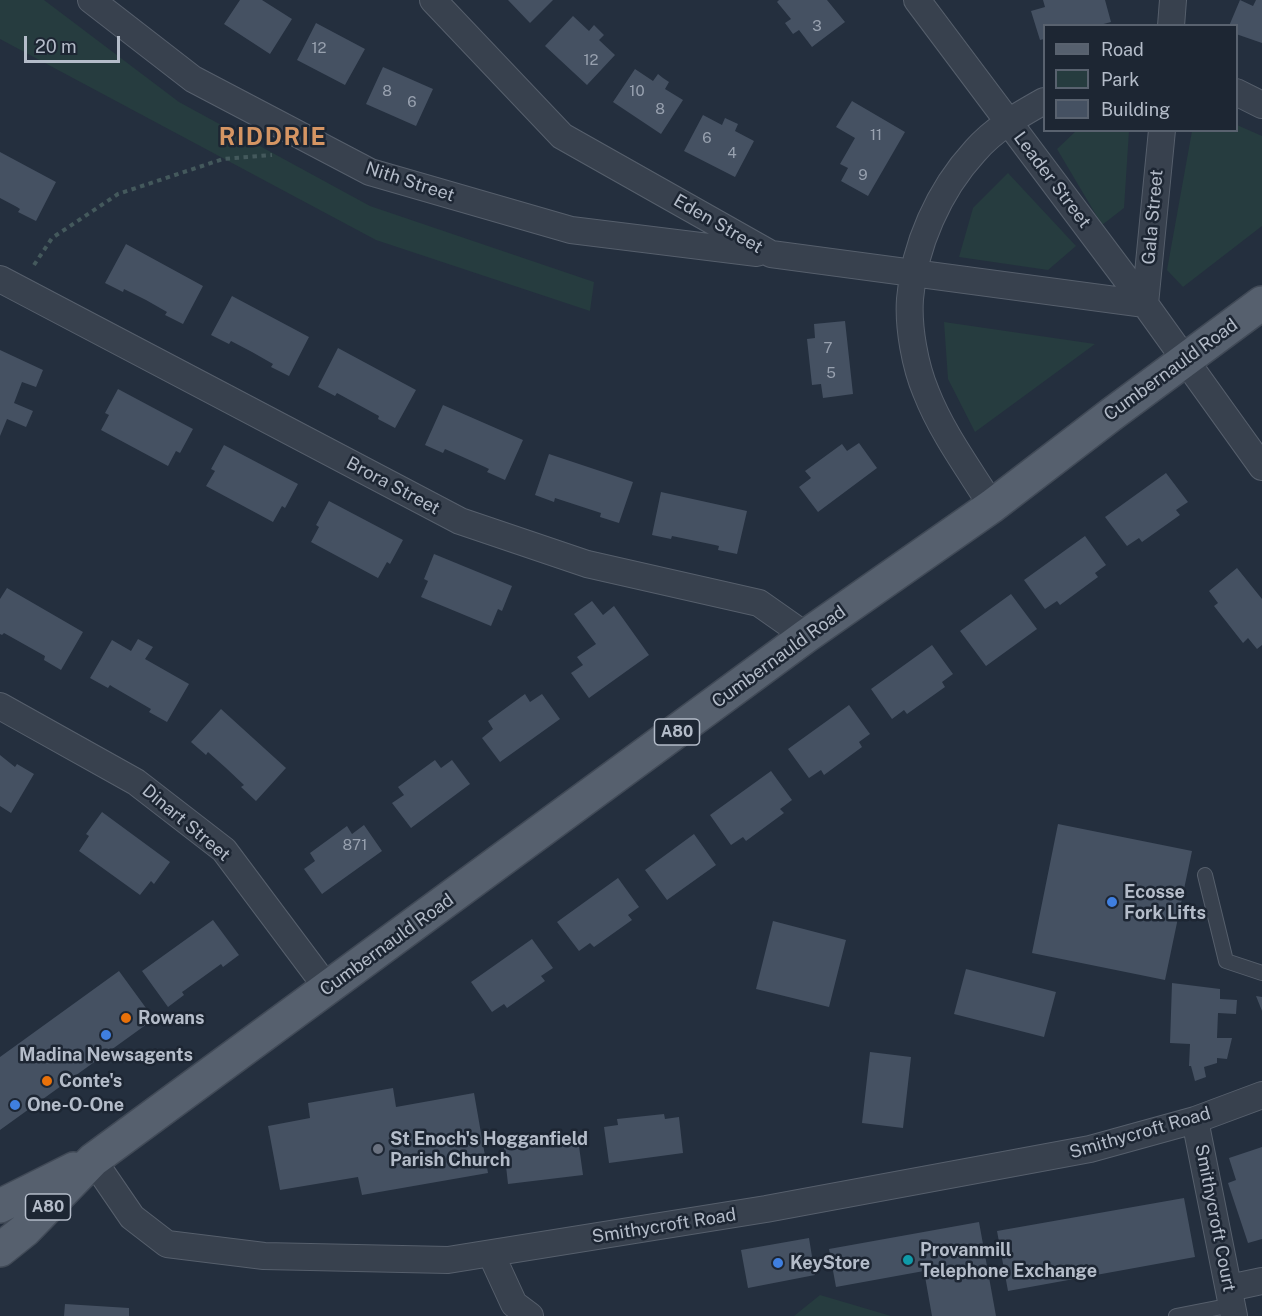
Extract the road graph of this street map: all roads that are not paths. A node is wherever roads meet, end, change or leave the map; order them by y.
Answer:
1 (91, 0) edge
2 (433, 0) edge
3 (917, 0) edge
4 (1173, 0) edge
5 (1171, 24) edge
6 (1238, 93) edge
7 (1043, 102) edge
8 (1262, 105) edge
9 (1008, 121) junction
10 (1161, 132) edge
11 (771, 254) junction
12 (914, 274) junction
13 (0, 279) edge
14 (1262, 303) edge
15 (1145, 304) junction
16 (1184, 361) junction
17 (1262, 467) edge
18 (992, 506) junction
19 (806, 636) junction
20 (0, 706) edge
21 (1205, 875) dead end
22 (1262, 973) edge
23 (328, 989) junction
24 (1262, 1095) edge
25 (1195, 1120) junction
26 (93, 1160) junction
27 (9, 1216) edge
28 (491, 1254) junction
29 (1262, 1281) edge
30 (1231, 1303) edge
31 (530, 1316) edge
32 (1176, 1316) edge

1 - 11 street, Nith Street
2 - 11 street, Eden Street
3 - 9 street, Leader Street
4 - 5 street
6 - 8 street
7 - 9 street
9 - 12 street
9 - 15 street, Leader Street
10 - 15 street, Gala Street
11 - 12 street, Eden Street
12 - 15 street, Eden Street
12 - 18 street
13 - 19 street, Brora Street
14 - 16 main road, Cumbernauld Road / A80
15 - 16 street, Leader Street
16 - 17 street, Leader Street
16 - 18 main road, Cumbernauld Road / A80
18 - 19 main road, Cumbernauld Road / A80
19 - 23 main road, Cumbernauld Road / A80
20 - 23 street, Dinart Street
21 - 22 lane
23 - 26 main road, Cumbernauld Road / A80
24 - 25 street, Smithycroft Road
25 - 28 street, Smithycroft Road
25 - 30 street, Smithycroft Court
26 - 27 main road, Cumbernauld Road / A80
26 - 28 street, Smithycroft Road
28 - 31 street
29 - 30 street
30 - 32 lane

